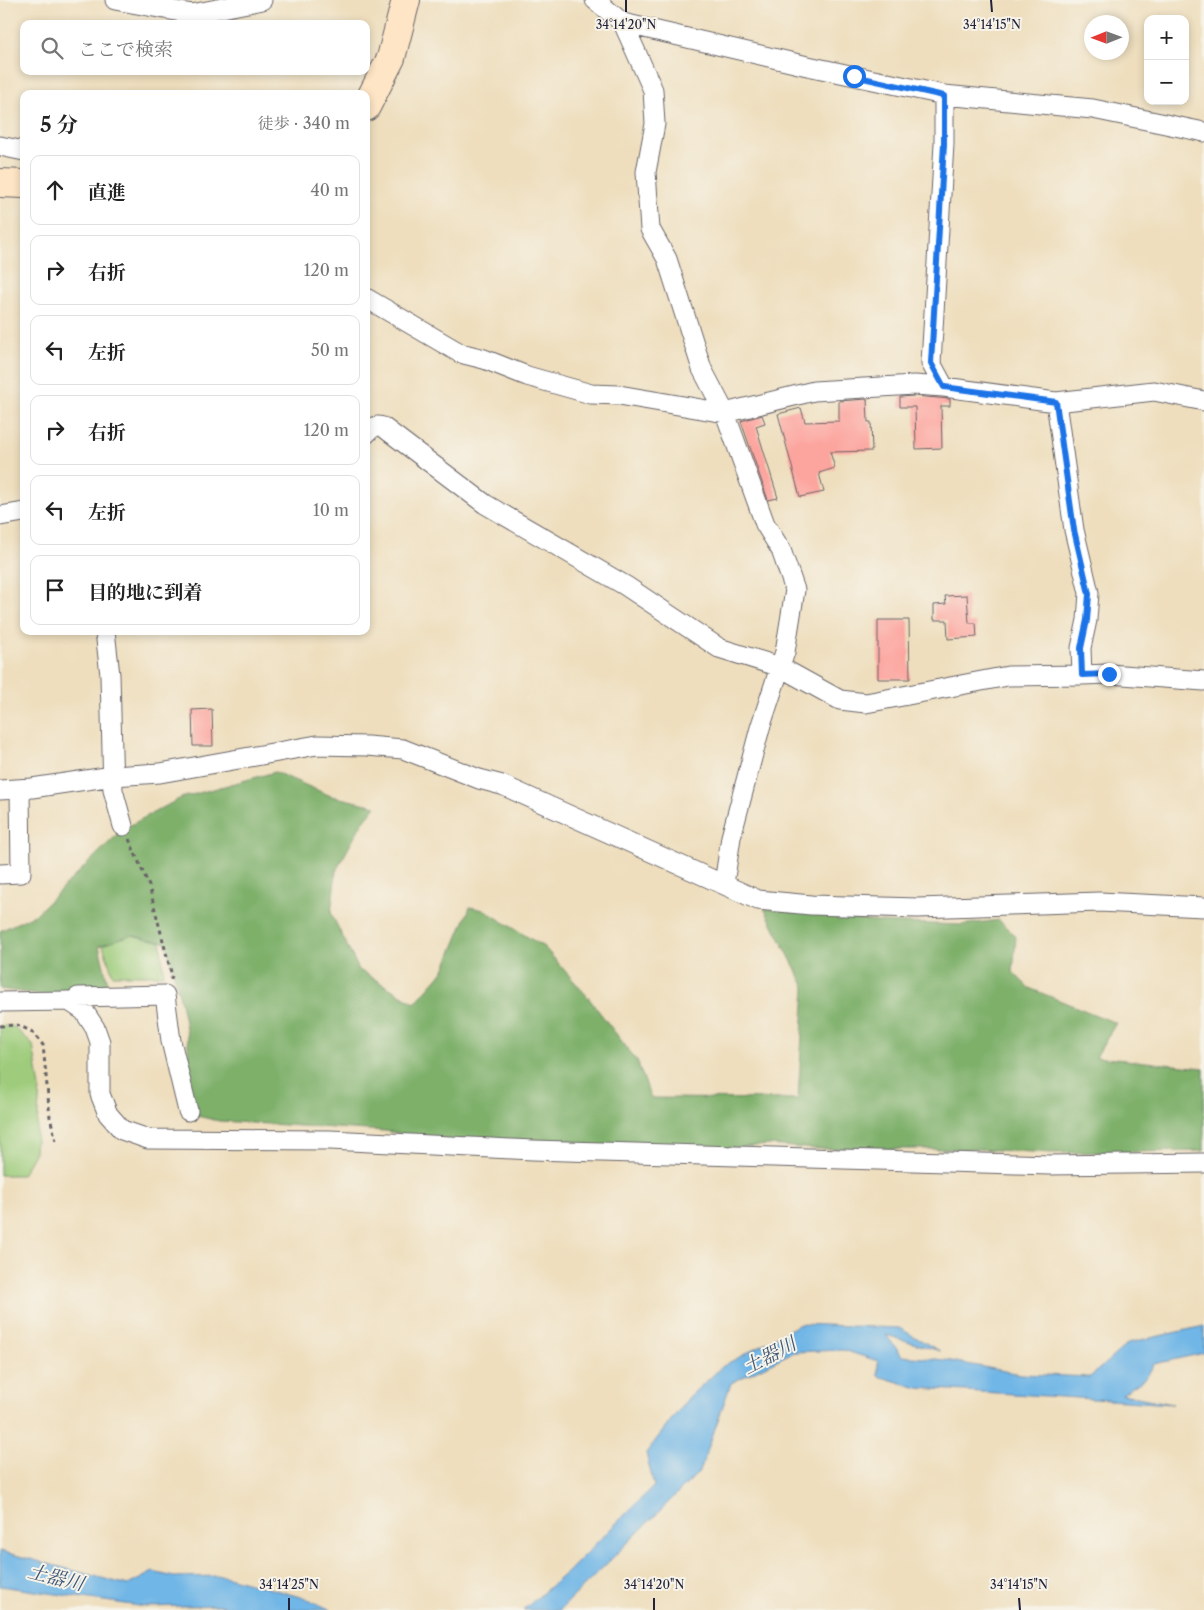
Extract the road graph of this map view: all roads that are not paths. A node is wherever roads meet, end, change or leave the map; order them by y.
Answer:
1 (115, 0) edge
2 (262, 0) edge
3 (406, 0) edge
4 (595, 0) edge
5 (623, 23) junction
6 (944, 96) junction
7 (370, 99) edge
8 (1204, 132) edge
9 (0, 146) edge
10 (20, 150) edge
11 (0, 183) edge
12 (20, 184) edge
13 (370, 300) edge
14 (944, 387) junction
15 (1204, 401) edge
16 (1056, 402) junction
17 (725, 413) junction
18 (370, 429) edge
19 (20, 513) edge
20 (0, 516) edge
21 (105, 635) edge
22 (780, 667) junction
23 (1082, 675) junction
24 (1204, 681) edge
25 (113, 776) junction
26 (20, 789) junction
27 (0, 790) edge
28 (123, 826) road end
29 (0, 874) edge
30 (724, 884) junction
31 (1204, 906) edge
32 (0, 1002) edge
33 (72, 1002) junction
34 (188, 1111) dead end
35 (1204, 1162) edge

1 - 2 street
3 - 7 main road
4 - 5 street
5 - 6 street
5 - 17 street
6 - 8 street
6 - 14 street
9 - 10 street
11 - 12 main road
13 - 17 street
14 - 16 street
14 - 17 street
15 - 16 street
16 - 23 street
17 - 22 street
18 - 22 street
19 - 20 street
21 - 25 street
22 - 23 street
22 - 30 street
23 - 24 street
25 - 26 street
25 - 28 street
25 - 30 street
26 - 27 street
26 - 29 street
30 - 31 street
32 - 33 street
33 - 34 street
33 - 35 street

